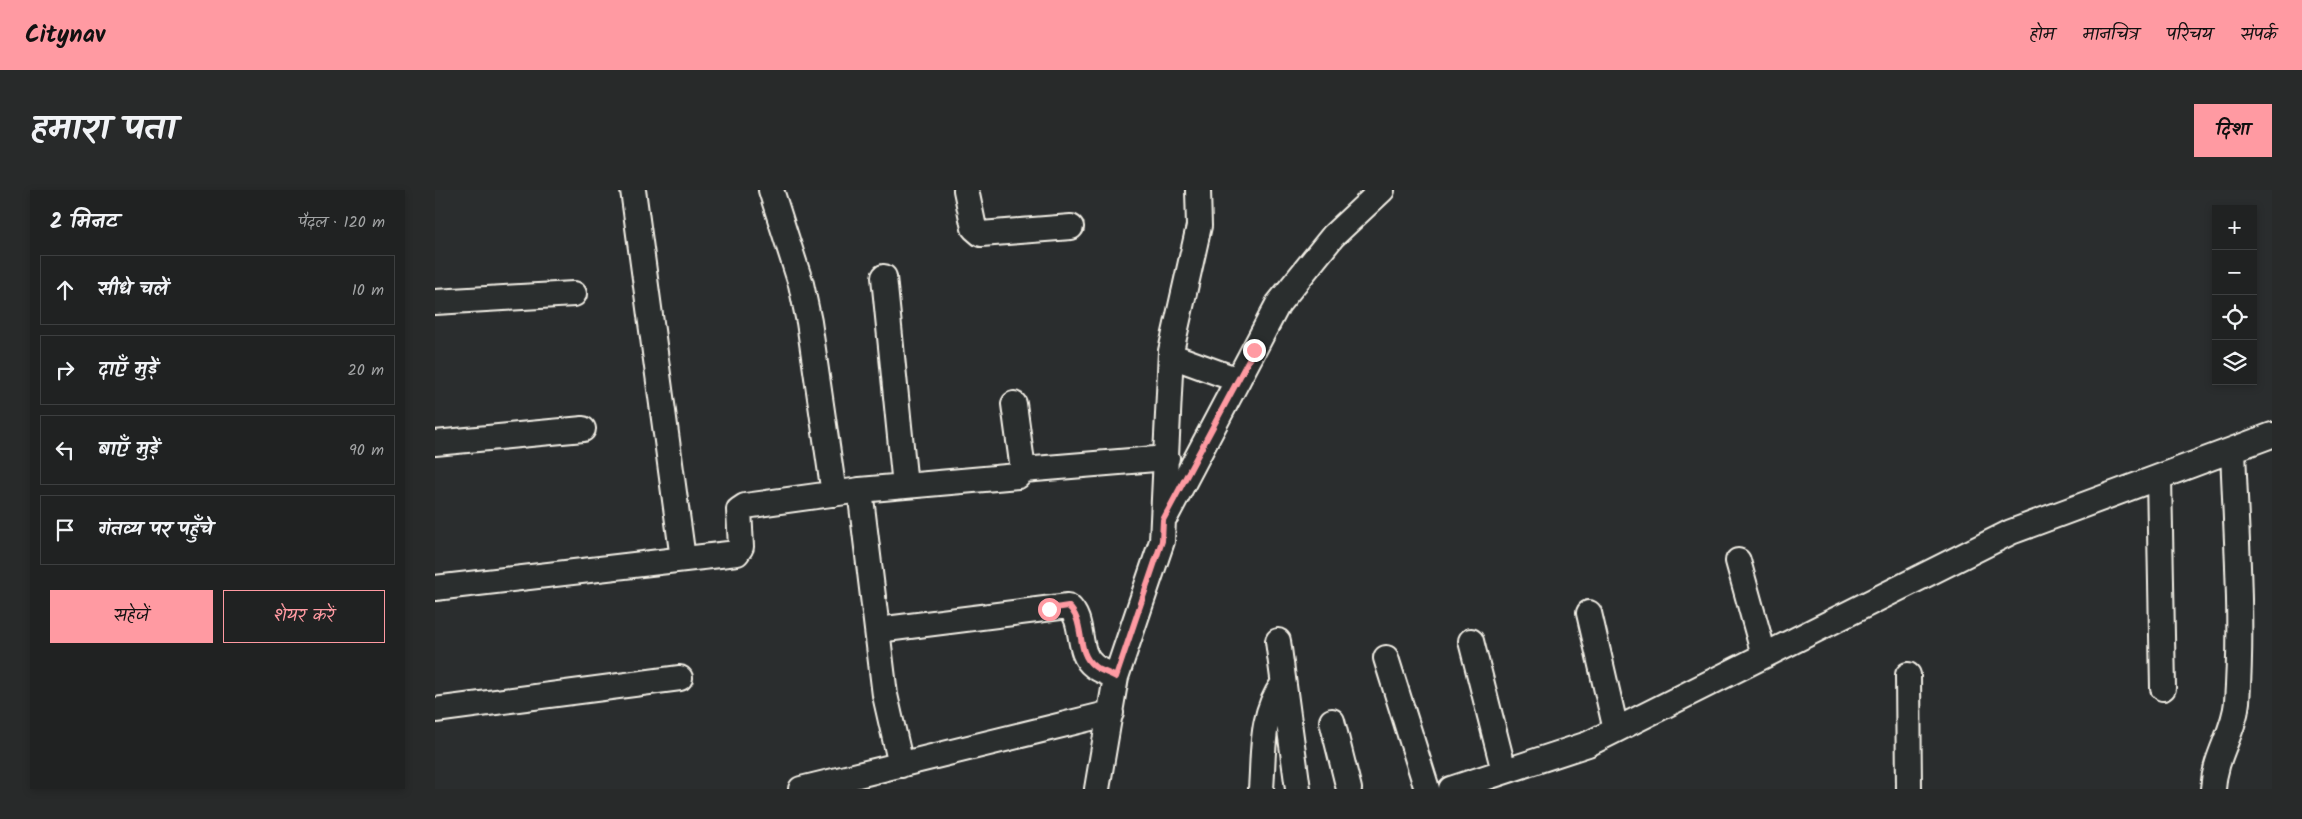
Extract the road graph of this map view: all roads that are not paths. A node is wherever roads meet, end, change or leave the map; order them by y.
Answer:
1 (633, 190) edge
2 (771, 190) edge
3 (966, 190) edge
4 (1198, 190) edge
5 (1382, 190) edge
6 (1071, 228) dead end
7 (884, 277) dead end
8 (574, 294) dead end
9 (435, 302) edge
10 (1172, 356) junction
11 (1238, 380) junction
12 (1014, 404) dead end
13 (583, 429) dead end
14 (2272, 435) edge
15 (435, 443) edge
16 (2233, 450) junction
17 (1167, 458) junction
18 (1023, 470) junction
19 (2159, 477) junction
20 (905, 486) junction
21 (860, 490) junction
22 (834, 494) junction
23 (1163, 520) junction
24 (683, 559) junction
25 (1739, 561) dead end
26 (435, 588) edge
27 (1589, 612) dead end
28 (878, 630) junction
29 (1278, 641) dead end
30 (1471, 642) dead end
31 (1764, 655) junction
32 (1386, 658) dead end
33 (1909, 675) dead end
34 (1116, 677) junction
35 (680, 678) dead end
36 (1283, 684) junction
37 (2163, 688) dead end
38 (435, 710) edge
39 (1111, 712) junction
40 (1332, 721) dead end
41 (1616, 730) junction
42 (901, 765) junction
43 (1504, 771) junction
44 (801, 789) edge
45 (1097, 789) edge
46 (1261, 789) edge
47 (1298, 789) edge
48 (1349, 789) edge
49 (1427, 789) edge
50 (1451, 789) edge
51 (1909, 789) edge
52 (2213, 789) edge

1 - 24 street
2 - 22 street
3 - 6 street
4 - 10 street
5 - 11 street
7 - 20 street
8 - 9 street
10 - 11 street
10 - 17 street
11 - 23 street
12 - 18 street
13 - 15 street
14 - 16 street
16 - 19 street
16 - 52 street
17 - 18 street
17 - 23 street
18 - 20 street
19 - 31 street
19 - 37 street
20 - 21 street
21 - 22 street
21 - 28 street
22 - 24 street
23 - 34 street
24 - 26 street
25 - 31 street
27 - 41 street
28 - 34 street
28 - 42 street
29 - 36 street
30 - 43 street
31 - 41 street
32 - 49 street
33 - 51 street
34 - 39 street
35 - 38 street
36 - 46 street
36 - 47 street
39 - 42 street
39 - 45 street
40 - 48 street
41 - 43 street
42 - 44 street
43 - 50 street

